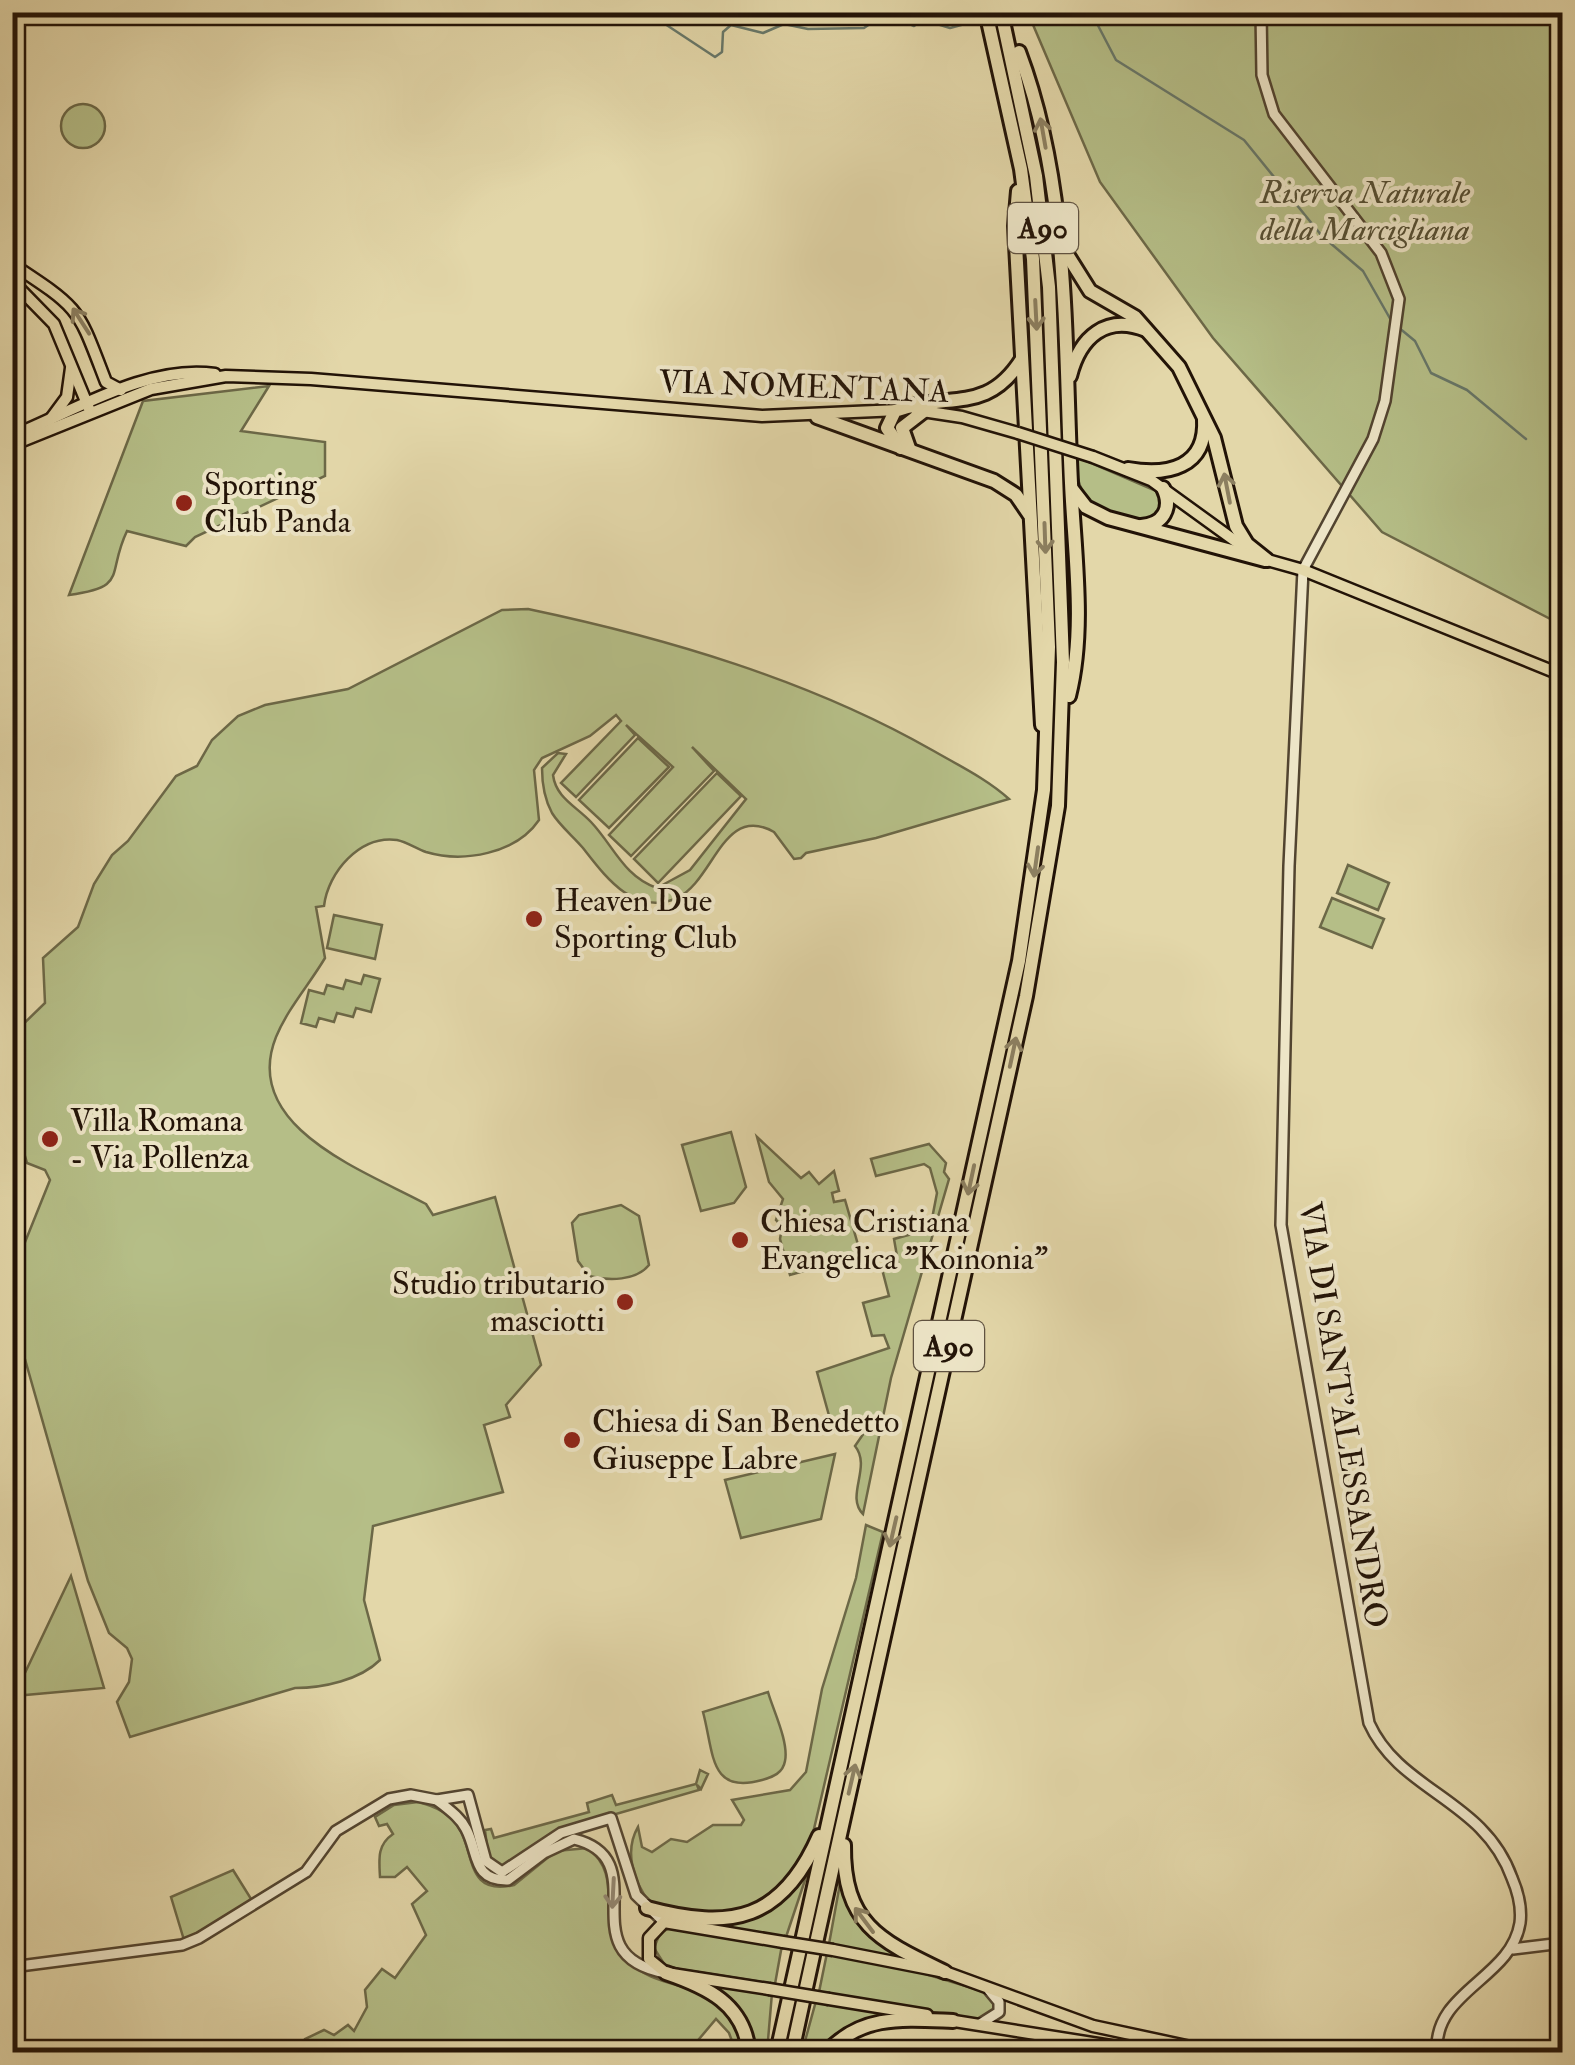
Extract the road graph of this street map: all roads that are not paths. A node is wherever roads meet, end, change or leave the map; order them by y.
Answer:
1 (986, 12) edge
2 (1002, 12) edge
3 (1261, 12) edge
4 (1021, 169) junction
5 (1058, 238) junction
6 (12, 264) edge
7 (12, 282) edge
8 (1150, 332) junction
9 (69, 352) junction
10 (1023, 356) junction
11 (226, 376) junction
12 (127, 389) junction
13 (1067, 393) junction
14 (1200, 407) junction
15 (89, 409) junction
16 (895, 411) junction
17 (924, 411) junction
18 (817, 417) junction
19 (48, 421) junction
20 (12, 436) edge
21 (12, 445) edge
22 (908, 451) junction
23 (1028, 461) junction
24 (1128, 468) junction
25 (994, 481) junction
26 (1071, 487) junction
27 (1163, 488) junction
28 (1030, 516) junction
29 (1108, 518) junction
30 (1138, 526) junction
31 (1074, 542) junction
32 (1267, 560) junction
33 (1303, 570) junction
34 (1562, 675) edge
35 (1064, 718) junction
36 (1047, 757) junction
37 (834, 1796) junction
38 (437, 1800) junction
39 (844, 1814) junction
40 (497, 1876) junction
41 (647, 1908) junction
42 (702, 1919) junction
43 (664, 1922) junction
44 (1562, 1942) edge
45 (808, 1946) junction
46 (1513, 1949) junction
47 (12, 1967) edge
48 (944, 1972) junction
49 (666, 1974) junction
50 (971, 1980) junction
51 (953, 2021) junction
52 (978, 2025) junction
53 (749, 2052) edge
54 (778, 2052) edge
55 (792, 2052) edge
56 (827, 2052) edge
57 (1150, 2052) edge
58 (1214, 2052) edge
59 (1437, 2052) edge

1 - 4 highway, A90
5 -> 2 highway
2 - 35 highway, A90
3 - 33 street
4 - 10 highway
4 -> 36 highway, A90
5 - 8 highway
5 - 13 highway
12 -> 6 main road
7 - 9 main road
8 - 13 highway
8 - 14 highway
9 - 15 main road
9 - 19 main road
10 - 16 highway
10 - 23 highway
11 - 12 main road, VIA NOMENTANA
11 - 15 main road, VIA NOMENTANA
11 - 18 main road, VIA NOMENTANA
12 - 15 main road, VIA NOMENTANA
13 - 26 highway
14 - 24 highway
32 -> 14 highway
15 - 19 main road, VIA NOMENTANA
15 - 21 main road, VIA NOMENTANA
16 - 17 main road, VIA NOMENTANA
16 - 18 main road, VIA NOMENTANA
16 - 22 highway
17 - 22 highway
17 - 24 main road, VIA NOMENTANA, bridge
18 - 22 highway
19 - 20 main road, VIA NOMENTANA
22 - 25 highway
23 - 25 highway
23 - 28 highway
24 - 27 main road, VIA NOMENTANA
25 - 28 highway
26 - 29 highway
26 - 31 highway
27 - 30 highway
27 - 32 main road, VIA NOMENTANA
28 - 36 highway
29 - 30 highway
29 - 31 highway
30 - 32 highway
31 - 35 highway
32 - 33 main road, VIA NOMENTANA
33 - 34 main road, VIA NOMENTANA
33 - 46 street, VIA DI SANT'ALESSANDRO
39 -> 35 highway, A90
36 -> 37 highway, A90
37 - 42 highway
37 - 45 highway, A90
38 - 40 street
38 - 40 street
38 - 47 street
39 - 45 highway, A90
48 -> 39 highway
40 - 41 street
40 -> 49 street
41 - 42 highway
41 - 43 street
42 - 43 highway
43 - 48 main road, bridge
43 - 49 main road
44 - 46 street
45 - 54 highway, A90
45 - 55 highway, A90
46 - 59 street
48 - 50 main road
49 - 51 main road, bridge
49 - 53 highway
50 - 52 street
50 - 58 main road
51 - 52 main road
51 - 56 highway
52 - 57 main road

